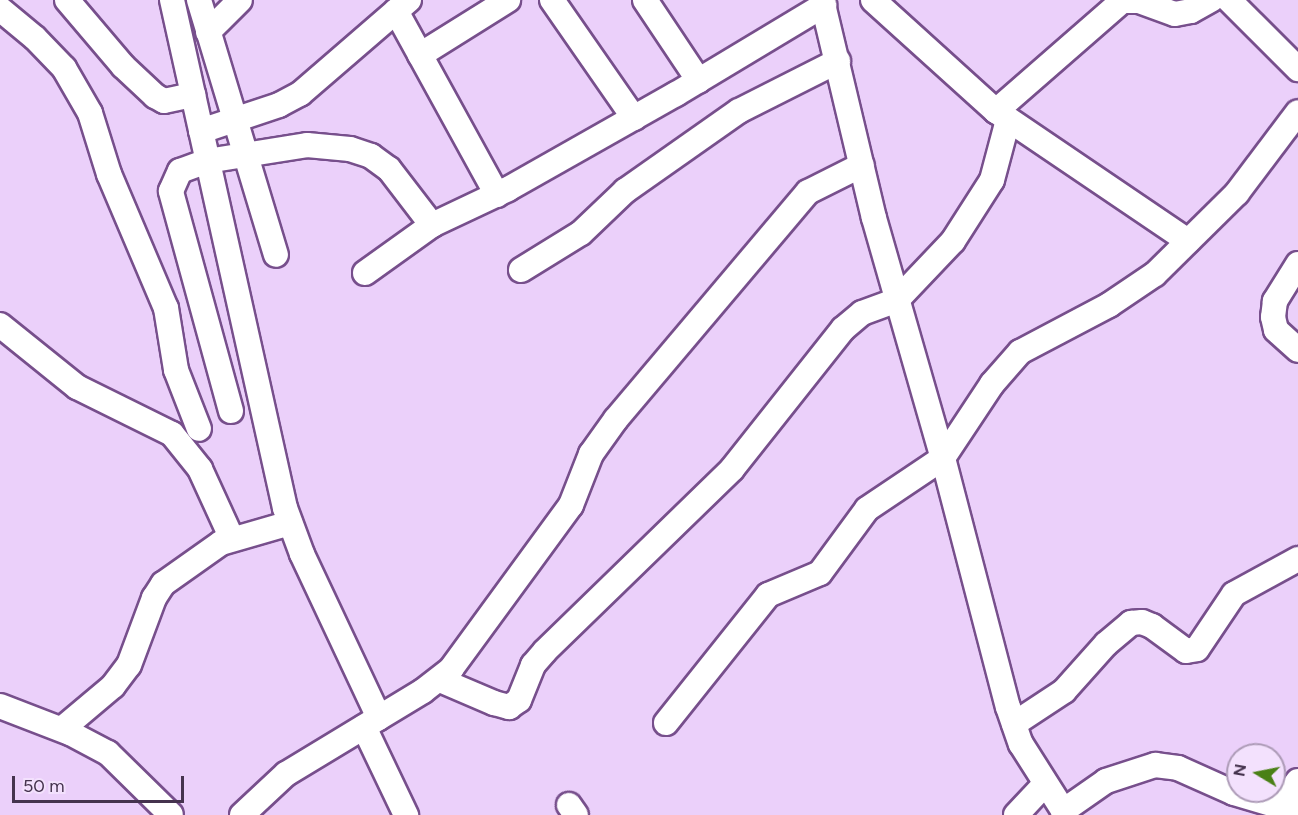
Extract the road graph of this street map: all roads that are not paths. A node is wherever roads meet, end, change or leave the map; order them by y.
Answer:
1 (67, 0) edge
2 (172, 0) edge
3 (199, 0) edge
4 (240, 0) edge
5 (508, 0) edge
6 (552, 0) edge
7 (645, 0) edge
8 (873, 0) edge
9 (1139, 0) edge
10 (1211, 0) edge
11 (1229, 0) edge
12 (823, 2) edge
13 (402, 5) edge
14 (0, 9) edge
15 (208, 32) junction
16 (420, 55) junction
17 (838, 61) junction
18 (1298, 69) edge
19 (699, 81) junction
20 (193, 95) junction
21 (1298, 112) edge
22 (1002, 115) junction
23 (235, 118) junction
24 (634, 118) junction
25 (201, 131) junction
26 (249, 155) junction
27 (207, 161) junction
28 (862, 165) junction
29 (496, 195) junction
30 (432, 225) junction
31 (1188, 241) junction
32 (276, 255) dead end
33 (1298, 264) edge
34 (521, 270) dead end
35 (365, 273) dead end
36 (897, 300) junction
37 (0, 325) edge
38 (1298, 350) edge
39 (260, 396) junction
40 (231, 411) junction
41 (199, 429) junction
42 (178, 441) junction
43 (943, 458) junction
44 (290, 523) junction
45 (232, 539) junction
46 (1298, 559) edge
47 (440, 680) junction
48 (0, 706) edge
49 (372, 722) junction
50 (666, 723) dead end
51 (1014, 724) junction
52 (62, 729) junction
53 (1298, 781) edge
54 (1045, 784) junction
55 (1288, 809) edge
56 (1064, 813) edge
57 (171, 815) edge
58 (242, 815) edge
59 (406, 815) edge
60 (1016, 815) edge

1 - 20 street
2 - 20 street
3 - 15 street
4 - 15 street
5 - 16 street
6 - 24 street
7 - 19 street
8 - 22 street
9 - 10 street
9 - 22 street
11 - 18 street
12 - 17 street
12 - 19 street
13 - 16 street
13 - 23 street
14 - 41 street
15 - 23 street
16 - 29 street
17 - 28 street
17 - 34 street
19 - 24 street
20 - 25 street
21 - 31 street
22 - 31 street
22 - 36 street
23 - 25 street
23 - 26 street
24 - 29 street
25 - 27 street
26 - 27 street
26 - 30 street
26 - 32 street
27 - 39 street
27 - 40 street
28 - 36 street
28 - 47 street
29 - 30 street
30 - 35 street
31 - 43 street
33 - 38 street
36 - 43 street
36 - 47 street
37 - 42 street
39 - 40 street
39 - 44 street
40 - 41 street
41 - 42 street
42 - 45 street
43 - 50 street
43 - 51 street
44 - 45 street
44 - 49 street
45 - 52 street
46 - 51 street
47 - 49 street
48 - 52 street
49 - 58 street
49 - 59 street
51 - 54 street
52 - 57 street
53 - 55 street
54 - 56 street
54 - 60 street
55 - 56 street

